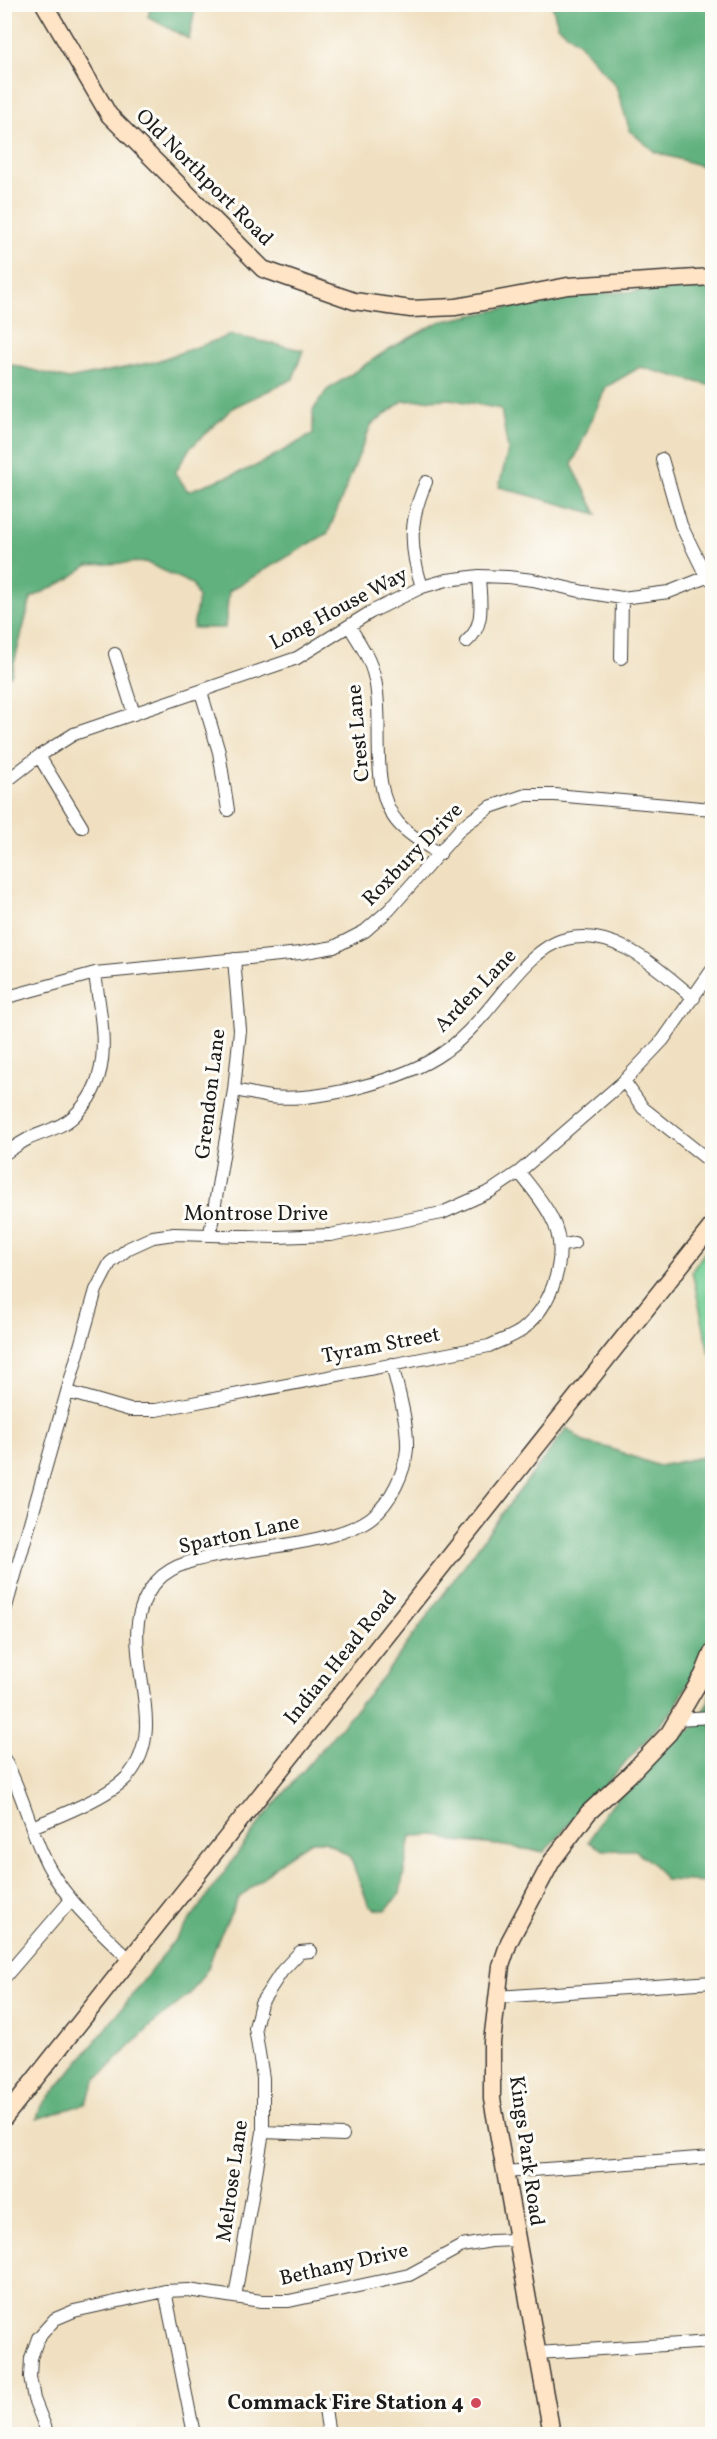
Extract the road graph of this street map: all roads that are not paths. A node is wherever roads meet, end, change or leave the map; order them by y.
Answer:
1 (44, 4) edge
2 (712, 277) edge
3 (662, 459) dead end
4 (426, 482) dead end
5 (479, 576) junction
6 (710, 577) edge
7 (422, 586) junction
8 (622, 598) junction
9 (349, 626) junction
10 (466, 642) dead end
11 (115, 654) dead end
12 (621, 658) dead end
13 (201, 692) junction
14 (134, 714) junction
15 (39, 756) junction
16 (4, 783) edge
17 (712, 809) edge
18 (228, 810) dead end
19 (82, 827) dead end
20 (440, 854) junction
21 (234, 959) junction
22 (712, 970) edge
23 (95, 973) junction
24 (4, 998) edge
25 (694, 998) junction
26 (624, 1081) junction
27 (234, 1090) junction
28 (4, 1154) edge
29 (712, 1163) edge
30 (519, 1172) junction
31 (712, 1226) edge
32 (210, 1234) junction
33 (574, 1243) dead end
34 (560, 1246) junction
35 (393, 1364) junction
36 (68, 1392) junction
37 (4, 1614) edge
38 (712, 1653) edge
39 (712, 1717) edge
40 (677, 1719) junction
41 (4, 1759) edge
42 (32, 1827) junction
43 (71, 1900) junction
44 (311, 1951) dead end
45 (129, 1959) junction
46 (4, 1978) edge
47 (712, 1982) edge
48 (497, 1997) junction
49 (4, 2118) edge
50 (263, 2132) junction
51 (343, 2135) dead end
52 (712, 2157) edge
53 (504, 2172) junction
54 (516, 2240) junction
55 (165, 2291) junction
56 (235, 2298) junction
57 (712, 2342) edge
58 (537, 2353) junction
59 (324, 2404) dead end
60 (48, 2434) edge
61 (194, 2434) edge
62 (329, 2434) edge
63 (552, 2434) edge

1 - 2 main road, Old Northport Road
3 - 6 street
4 - 7 street
5 - 7 street, Long House Way
5 - 8 street, Long House Way
5 - 10 street
6 - 8 street, Long House Way
7 - 9 street, Long House Way
8 - 12 street
9 - 13 street, Long House Way
9 - 20 street, Crest Lane
11 - 14 street
13 - 14 street, Long House Way
13 - 18 street
14 - 15 street, Long House Way
15 - 16 street, Long House Way
15 - 19 street
17 - 20 street, Roxbury Drive
20 - 21 street, Roxbury Drive
21 - 23 street, Roxbury Drive
21 - 27 street, Grendon Lane
22 - 25 street, Montrose Drive
23 - 24 street, Roxbury Drive
23 - 28 street
25 - 26 street, Montrose Drive
25 - 27 street, Arden Lane
26 - 29 street
26 - 30 street, Montrose Drive
27 - 32 street, Grendon Lane
30 - 32 street, Montrose Drive
30 - 34 street, Tyram Street
31 - 45 main road, Indian Head Road
32 - 36 street, Montrose Drive
33 - 34 street
34 - 35 street, Tyram Street
35 - 36 street, Tyram Street
35 - 42 street, Sparton Lane
36 - 37 street, Montrose Drive
38 - 40 main road, Kings Park Road
39 - 40 street
40 - 48 main road, Kings Park Road
41 - 42 street
42 - 43 street
43 - 45 street
43 - 46 street
44 - 50 street, Melrose Lane
45 - 49 main road, Indian Head Road
47 - 48 street
48 - 53 main road, Kings Park Road
50 - 51 street
50 - 56 street, Melrose Lane
52 - 53 street
53 - 54 main road, Kings Park Road
54 - 56 street, Bethany Drive
54 - 58 main road, Kings Park Road
55 - 56 street, Bethany Drive
55 - 60 street, Bethany Drive
55 - 61 street
57 - 58 street
58 - 63 main road, Kings Park Road
59 - 62 street

